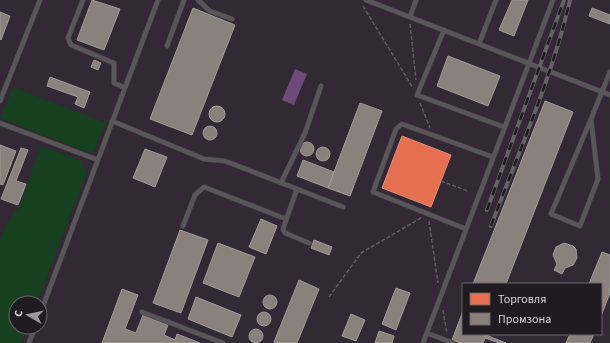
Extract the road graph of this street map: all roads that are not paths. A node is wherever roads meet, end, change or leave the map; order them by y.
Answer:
1 (40, 0) edge
2 (83, 0) edge
3 (158, 0) edge
4 (184, 0) edge
5 (198, 0) edge
6 (366, 0) edge
7 (416, 0) edge
8 (496, 0) edge
9 (553, 0) edge
10 (410, 17) junction
11 (232, 19) dead end
12 (444, 30) junction
13 (479, 44) junction
14 (167, 46) dead end
15 (528, 63) junction
16 (610, 72) edge
17 (321, 86) dead end
18 (125, 88) junction
19 (602, 92) junction
20 (610, 95) edge
21 (0, 101) edge
22 (591, 119) junction
23 (112, 121) junction
24 (0, 123) edge
25 (504, 127) junction
26 (493, 157) junction
27 (98, 160) junction
28 (281, 183) junction
29 (297, 189) junction
30 (343, 207) dead end
31 (286, 219) junction
32 (183, 226) dead end
33 (466, 229) junction
34 (309, 243) dead end
35 (47, 295) edge
36 (142, 312) dead end
37 (428, 333) junction
38 (222, 343) edge
39 (424, 343) edge
40 (454, 343) edge

1 - 21 lane
2 - 18 lane
3 - 18 lane
4 - 14 lane
5 - 11 lane
6 - 10 lane
7 - 10 lane
8 - 13 lane
9 - 15 lane
10 - 12 lane
12 - 13 lane
12 - 25 lane
13 - 15 lane
15 - 19 lane
15 - 25 lane
16 - 19 lane
17 - 28 lane
18 - 23 lane
19 - 20 lane
19 - 22 lane
22 - 22 lane
23 - 27 lane
23 - 28 lane
24 - 27 lane
25 - 26 lane
26 - 33 lane
26 - 33 lane
27 - 35 lane
28 - 29 lane
29 - 30 lane
29 - 31 lane
31 - 32 lane
31 - 34 lane
33 - 37 lane
36 - 38 lane
37 - 39 lane
37 - 40 lane

